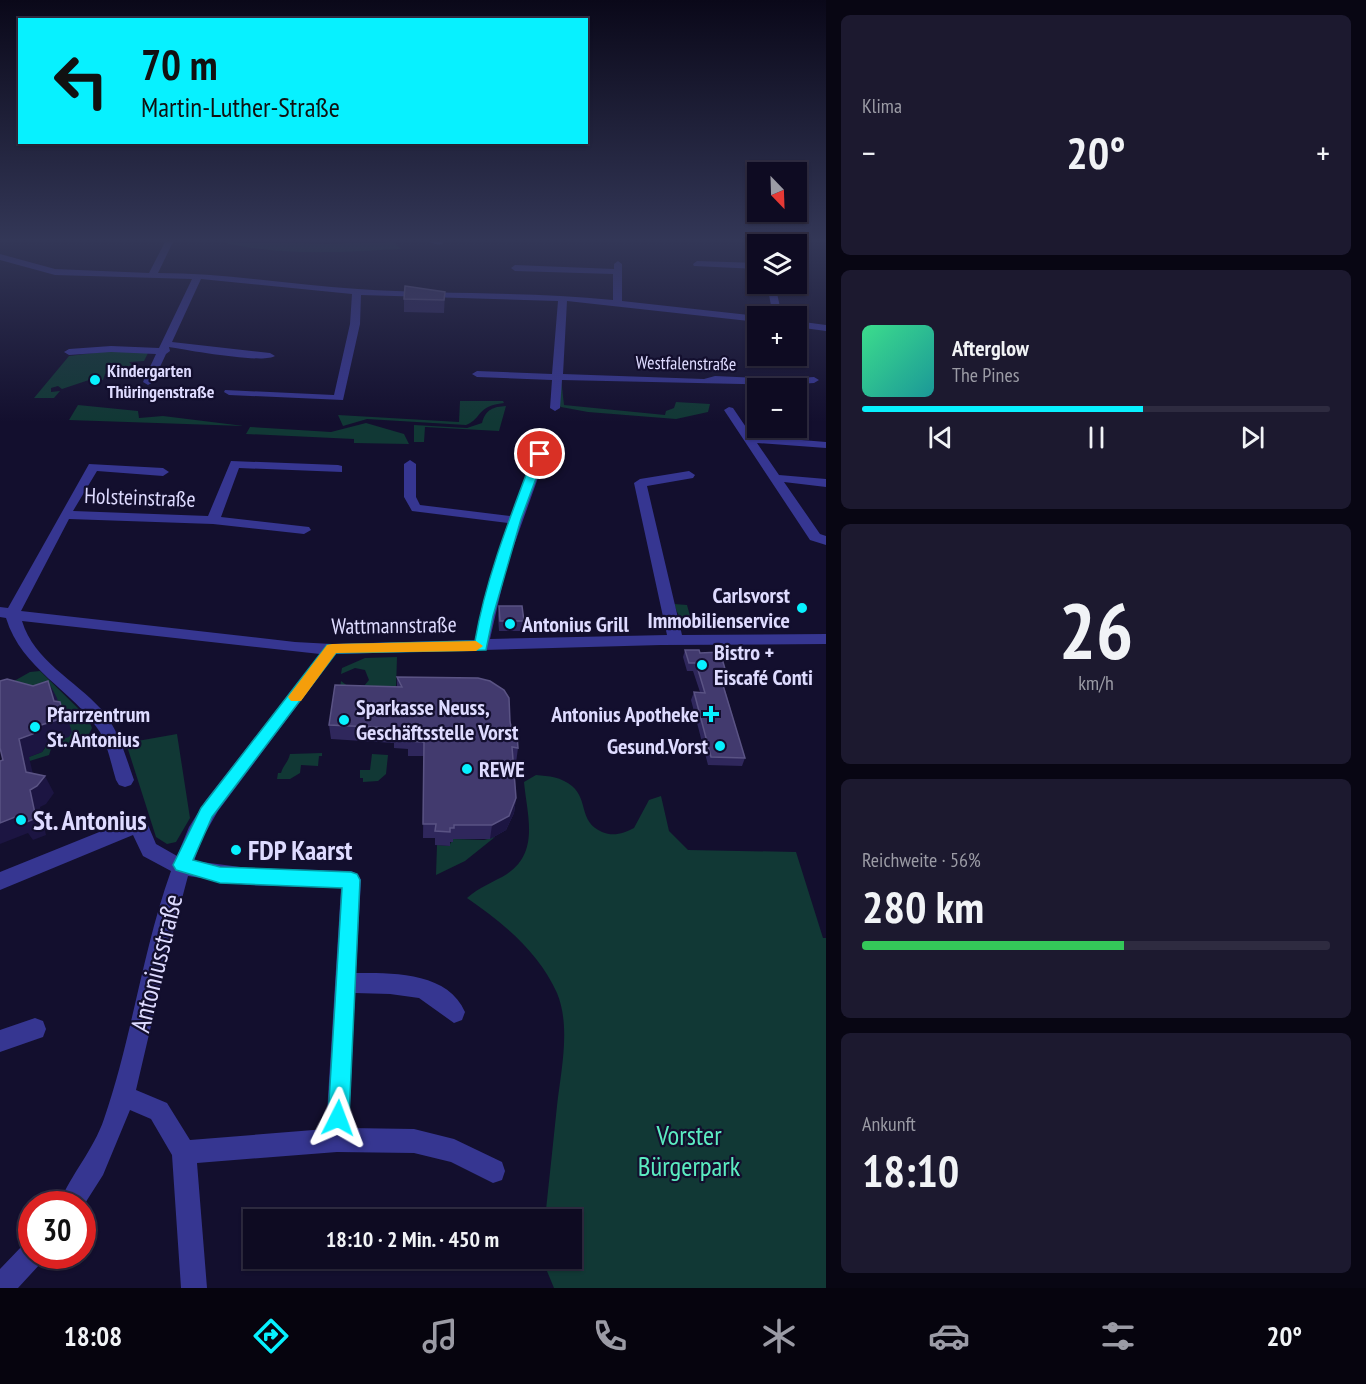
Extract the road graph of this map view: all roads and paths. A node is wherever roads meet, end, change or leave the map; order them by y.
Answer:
1 (186, 302) edge
2 (356, 302) edge
3 (563, 302) edge
4 (607, 302) edge
5 (617, 303) joint
6 (747, 318) edge
7 (807, 325) edge
8 (826, 328) edge
9 (166, 347) junction
10 (69, 352) dead end
11 (270, 356) dead end
12 (477, 374) dead end
13 (558, 375) junction
14 (814, 380) dead end
15 (148, 382) dead end
16 (229, 392) dead end
17 (555, 408) dead end
18 (729, 410) dead end
19 (548, 432) dead end
20 (750, 439) junction
21 (826, 445) edge
22 (410, 464) dead end
23 (338, 469) dead end
24 (163, 472) dead end
25 (689, 475) dead end
26 (776, 478) junction
27 (826, 483) edge
28 (64, 515) junction
29 (515, 519) junction
30 (213, 520) junction
31 (304, 530) dead end
32 (820, 539) edge
33 (6, 613) edge
34 (826, 639) edge
35 (676, 640) junction
36 (481, 646) junction
37 (332, 649) junction
38 (125, 780) dead end
39 (182, 865) junction
40 (0, 881) edge
41 (345, 984) junction
42 (454, 1012) dead end
43 (35, 1029) dead end
44 (0, 1041) edge
45 (122, 1096) junction
46 (337, 1140) junction
47 (184, 1152) junction
48 (493, 1171) dead end
49 (81, 1191) edge
50 (18, 1269) edge
51 (0, 1288) edge
52 (194, 1288) edge

1 - 9 street
2 - 16 street
3 - 13 street
4 - 5 street
5 - 6 street
7 - 8 street
9 - 10 street
9 - 11 street
9 - 15 street
12 - 13 street, Westfalenstraße
13 - 14 street, Westfalenstraße
13 - 17 street
18 - 20 street
19 - 29 street
20 - 21 street
20 - 26 street
22 - 29 street
23 - 30 street, Holsteinstraße
24 - 28 street, Holsteinstraße
25 - 35 street
26 - 27 street
26 - 32 street
28 - 30 street, Holsteinstraße
28 - 33 street, Holsteinstraße
29 - 36 street
30 - 31 street, Holsteinstraße
33 - 37 street, Wattmannstraße
33 - 38 street
34 - 35 street, Wattmannstraße
35 - 36 street, Wattmannstraße
36 - 37 street, Wattmannstraße
37 - 39 street, Antoniusstraße
39 - 40 street
39 - 41 street
39 - 45 street, Antoniusstraße
41 - 42 street
41 - 46 street
43 - 44 street
45 - 47 street
45 - 49 street, Antoniusstraße
46 - 47 street
46 - 48 street
47 - 52 street
50 - 51 street

